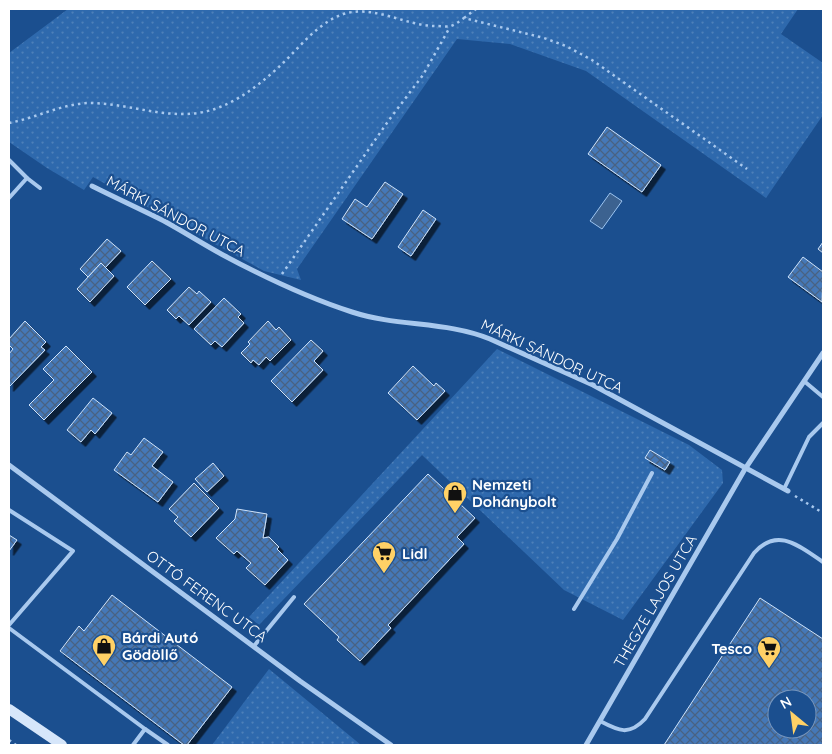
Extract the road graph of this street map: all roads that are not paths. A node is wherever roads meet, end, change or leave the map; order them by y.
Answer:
1 (9, 160) edge
2 (13, 165) junction
3 (9, 169) edge
4 (27, 178) junction
5 (92, 186) dead end
6 (40, 188) dead end
7 (9, 198) edge
8 (823, 353) edge
9 (804, 381) junction
10 (823, 396) edge
11 (823, 423) edge
12 (9, 465) edge
13 (745, 469) junction
14 (652, 473) dead end
15 (786, 490) joint
16 (9, 510) edge
17 (823, 562) edge
18 (294, 597) dead end
19 (574, 609) dead end
20 (9, 627) edge
21 (254, 646) junction
22 (9, 710) edge
23 (600, 721) junction
24 (145, 729) junction
25 (62, 745) edge
26 (133, 745) edge
27 (168, 745) edge
28 (391, 745) edge
29 (586, 745) edge

1 - 2 lane
2 - 3 lane
2 - 4 lane
4 - 6 lane
4 - 7 lane
5 - 13 street, MÁRKI SÁNDOR UTCA
8 - 9 street, THEGZE LAJOS UTCA
9 - 10 lane
9 - 13 street, THEGZE LAJOS UTCA
11 - 15 lane
12 - 21 street, OTTÓ FERENC UTCA
13 - 15 street, MÁRKI SÁNDOR UTCA
13 - 23 street, THEGZE LAJOS UTCA
14 - 19 lane
16 - 20 lane
17 - 23 lane
18 - 21 lane
20 - 24 lane
21 - 28 street, OTTÓ FERENC UTCA
22 - 25 main road
23 - 29 street, THEGZE LAJOS UTCA
24 - 26 lane
24 - 27 lane

